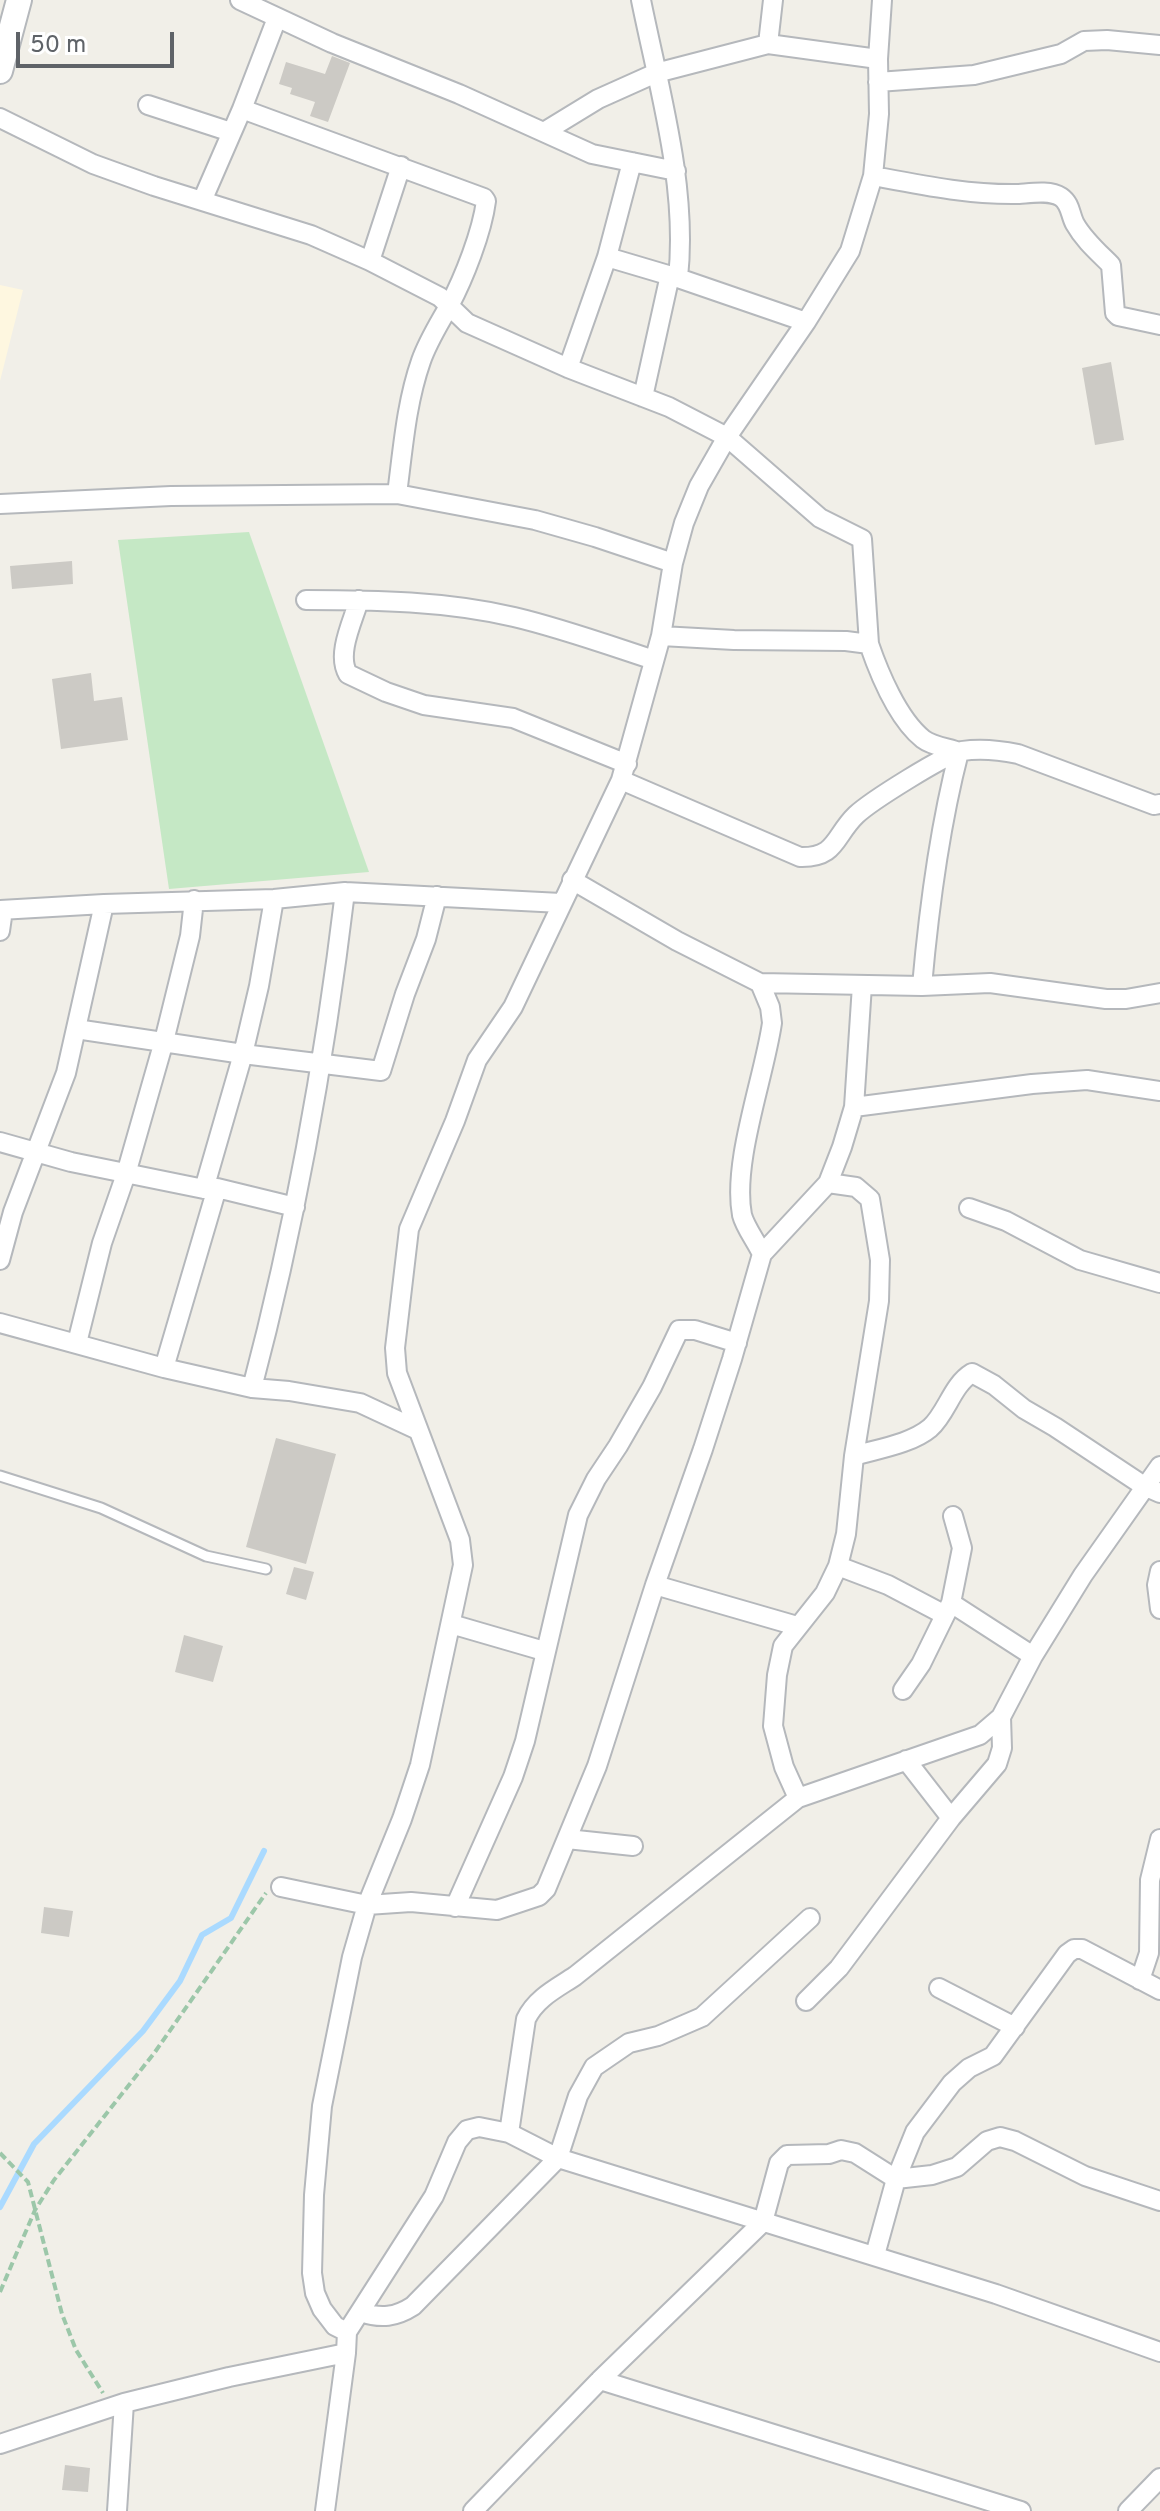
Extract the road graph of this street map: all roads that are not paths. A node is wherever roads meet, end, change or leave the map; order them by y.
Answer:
1 (19, 0) edge
2 (240, 0) edge
3 (641, 0) edge
4 (773, 0) edge
5 (882, 0) edge
6 (277, 18) junction
7 (768, 44) junction
8 (1160, 45) edge
9 (878, 59) junction
10 (0, 71) edge
11 (656, 73) junction
12 (878, 82) junction
13 (148, 105) dead end
14 (242, 109) junction
15 (0, 118) edge
16 (231, 132) junction
17 (544, 132) junction
18 (632, 162) junction
19 (401, 166) junction
20 (676, 171) junction
21 (873, 176) junction
22 (202, 201) junction
23 (607, 257) junction
24 (370, 261) junction
25 (674, 276) junction
26 (450, 304) junction
27 (806, 322) junction
28 (1160, 325) edge
29 (568, 368) junction
30 (643, 397) junction
31 (727, 437) junction
32 (397, 494) junction
33 (0, 504) edge
34 (673, 563) junction
35 (306, 600) dead end
36 (359, 600) junction
37 (661, 636) junction
38 (869, 644) junction
39 (654, 660) junction
40 (959, 752) junction
41 (624, 772) junction
42 (1158, 806) edge
43 (572, 880) junction
44 (345, 892) junction
45 (437, 896) junction
46 (274, 899) junction
47 (194, 900) junction
48 (561, 903) junction
49 (104, 904) junction
50 (1, 910) edge
51 (0, 931) edge
52 (760, 983) junction
53 (862, 985) junction
54 (922, 986) junction
55 (1160, 993) edge
56 (76, 1029) junction
57 (164, 1041) junction
58 (243, 1054) junction
59 (319, 1063) junction
60 (1160, 1091) edge
61 (854, 1107) junction
62 (0, 1142) edge
63 (35, 1153) junction
64 (126, 1174) junction
65 (828, 1183) junction
66 (210, 1189) junction
67 (295, 1207) junction
68 (969, 1208) dead end
69 (762, 1254) junction
70 (0, 1260) edge
71 (1160, 1283) edge
72 (0, 1323) edge
73 (77, 1343) junction
74 (737, 1343) junction
75 (164, 1368) junction
76 (252, 1388) junction
77 (418, 1430) junction
78 (854, 1456) junction
79 (1160, 1466) edge
80 (0, 1476) edge
81 (1152, 1490) edge
82 (953, 1516) dead end
83 (838, 1566) junction
84 (266, 1569) dead end
85 (1160, 1571) edge
86 (655, 1585) junction
87 (948, 1609) junction
88 (1160, 1609) edge
89 (451, 1624) junction
90 (797, 1626) junction
91 (544, 1651) junction
92 (1033, 1656) junction
93 (903, 1690) dead end
94 (1001, 1717) junction
95 (906, 1760) junction
96 (798, 1798) junction
97 (951, 1818) junction
98 (567, 1839) junction
99 (1160, 1839) edge
100 (633, 1846) dead end
101 (281, 1887) road end
102 (367, 1905) junction
103 (455, 1907) junction
104 (810, 1918) dead end
105 (1140, 1980) junction
106 (939, 1988) dead end
107 (1160, 1990) edge
108 (806, 2001) dead end
109 (1015, 2027) junction
110 (509, 2133) junction
111 (558, 2158) junction
112 (896, 2179) junction
113 (1160, 2201) edge
114 (763, 2222) junction
115 (875, 2255) junction
116 (361, 2312) junction
117 (347, 2332) junction
118 (1160, 2352) edge
119 (346, 2353) junction
120 (600, 2380) junction
121 (117, 2405) junction
122 (0, 2444) edge
123 (1160, 2478) edge
124 (117, 2511) edge
125 (325, 2511) edge
126 (473, 2511) edge
127 (1021, 2511) edge
128 (1128, 2511) edge

1 - 10 street
2 - 6 street
3 - 11 street
4 - 7 street
5 - 9 street
6 - 14 street
6 - 17 street
7 - 9 street
7 - 11 street
8 - 12 street
9 - 12 street
11 - 17 street
11 - 20 street
12 - 21 street
13 - 16 street
14 - 16 street
14 - 19 street
15 - 22 street
16 - 22 street
17 - 18 street
18 - 20 street
18 - 23 street
19 - 24 street
19 - 26 street
20 - 25 street
21 - 27 street
21 - 28 street
22 - 24 street
23 - 25 street
23 - 29 street
24 - 26 street
25 - 27 street
25 - 30 street
26 - 29 street
26 - 32 street
27 - 31 street
29 - 30 street
30 - 31 street
31 - 34 street
31 - 38 street
32 - 33 street
32 - 34 street
34 - 37 street
35 - 36 street
36 - 39 street
36 - 41 street
37 - 38 street
37 - 39 street
38 - 40 street
39 - 41 street
40 - 41 street
40 - 42 street
40 - 54 street
41 - 43 street
43 - 48 street
43 - 52 street
44 - 45 street
44 - 46 street
44 - 59 street
45 - 48 street
45 - 59 street
46 - 47 street
46 - 58 street
47 - 49 street
47 - 57 street
48 - 77 street
49 - 50 street
49 - 56 street
50 - 51 street
52 - 53 street
52 - 69 street
53 - 54 street
53 - 61 street
54 - 55 street
56 - 57 street
56 - 63 street
57 - 58 street
57 - 64 street
58 - 59 street
58 - 66 street
59 - 67 street
60 - 61 street
61 - 65 street
62 - 63 street
63 - 64 street
63 - 70 street
64 - 66 street
64 - 73 street
65 - 69 street
65 - 78 street
66 - 67 street
66 - 75 street
67 - 76 street
68 - 71 street
69 - 74 street
72 - 73 street
73 - 75 street
74 - 86 street
74 - 91 street
75 - 76 street
76 - 77 street
77 - 89 street
78 - 81 street
78 - 83 street
79 - 81 street
80 - 84 lane
81 - 92 street
82 - 87 street
83 - 87 street
83 - 90 street
85 - 88 street
86 - 90 street
86 - 98 street
87 - 92 street
87 - 93 street
89 - 91 street
89 - 102 street
90 - 96 street
91 - 103 street
92 - 94 street
94 - 95 street
94 - 97 street
95 - 96 street
95 - 97 street
96 - 110 street
97 - 108 street
98 - 100 street
98 - 103 street
99 - 105 street
101 - 102 street
102 - 103 street
102 - 117 street
104 - 111 street
105 - 107 street
105 - 109 street
106 - 109 street
109 - 112 street
110 - 111 street
110 - 116 street
111 - 114 street
111 - 116 street
112 - 113 street
112 - 114 street
112 - 115 street
114 - 115 street
114 - 120 street
115 - 118 street
116 - 117 street
117 - 119 street
119 - 121 street
119 - 125 street
120 - 126 street
120 - 127 street
121 - 122 street
121 - 124 street
123 - 128 street

